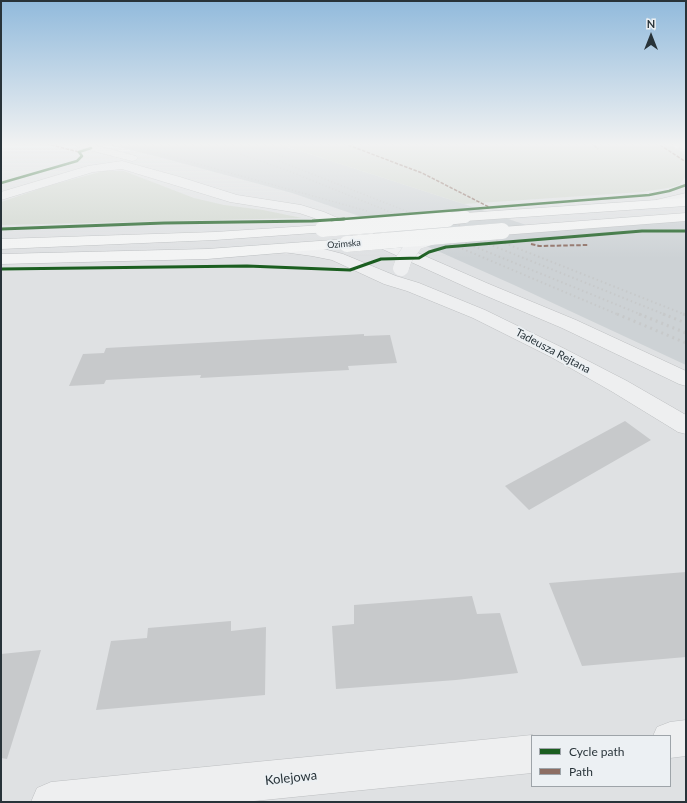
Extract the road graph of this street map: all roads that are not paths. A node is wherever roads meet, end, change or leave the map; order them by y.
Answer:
1 (20, 182) edge
2 (47, 182) edge
3 (184, 182) edge
4 (1, 188) edge
5 (1, 196) edge
6 (686, 197) edge
7 (686, 202) edge
8 (661, 203) junction
9 (686, 217) edge
10 (431, 237) junction
11 (1, 241) edge
12 (1, 244) edge
13 (17, 244) junction
14 (288, 249) junction
15 (1, 259) edge
16 (414, 287) junction
17 (686, 378) edge
18 (686, 426) edge
19 (686, 738) edge
20 (671, 740) edge
21 (531, 754) edge
22 (51, 802) edge

1 - 4 street
2 - 5 street
3 - 17 street
6 - 8 street
7 - 8 main road, Ozimska
8 - 13 main road, Ozimska, bridge
9 - 10 main road, Ozimska, bridge
10 - 14 main road, Ozimska, bridge
10 - 16 street, bridge
11 - 13 street
12 - 13 main road, Ozimska
14 - 15 main road, Ozimska
14 - 16 street, Tadeusza Rejtana
16 - 18 street, Tadeusza Rejtana
19 - 20 street
21 - 22 street, Kolejowa

